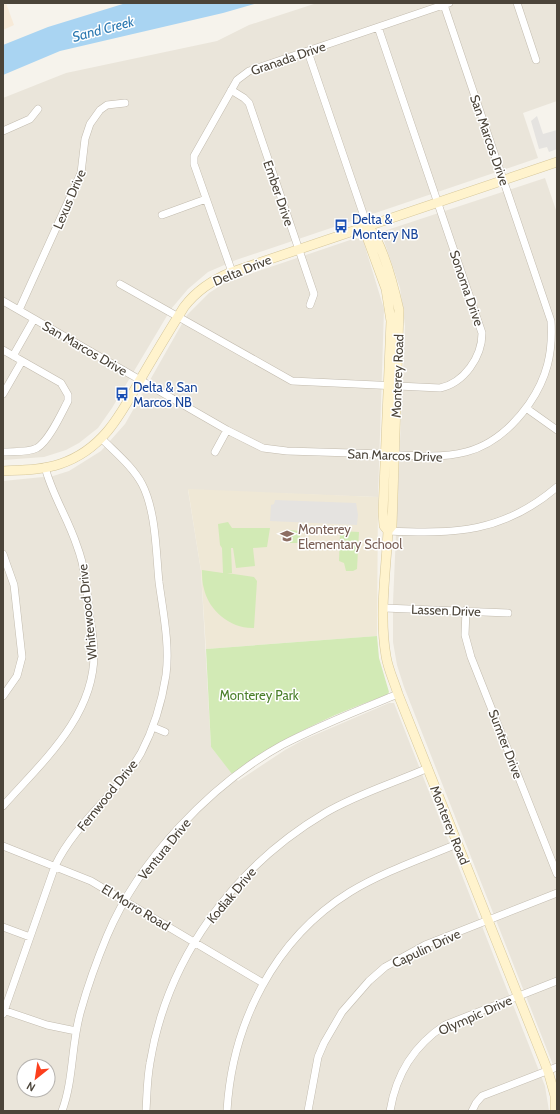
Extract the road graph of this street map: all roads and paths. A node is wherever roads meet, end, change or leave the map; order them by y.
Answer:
1 (517, 3) edge
2 (446, 4) edge
3 (378, 27) junction
4 (308, 52) junction
5 (536, 60) dead end
6 (231, 90) junction
7 (125, 103) dead end
8 (38, 109) dead end
9 (3, 131) edge
10 (557, 162) edge
11 (503, 180) junction
12 (206, 199) junction
13 (438, 202) junction
14 (162, 215) dead end
15 (368, 225) junction
16 (299, 249) junction
17 (232, 272) junction
18 (120, 284) dead end
19 (3, 301) edge
20 (310, 305) dead end
21 (19, 310) junction
22 (177, 317) junction
23 (34, 319) junction
24 (3, 350) edge
25 (13, 356) junction
26 (22, 361) junction
27 (141, 380) junction
28 (393, 386) junction
29 (3, 394) edge
30 (526, 408) junction
31 (227, 430) junction
32 (557, 430) edge
33 (102, 439) junction
34 (3, 452) edge
35 (215, 452) dead end
36 (389, 455) junction
37 (45, 468) junction
38 (3, 471) edge
39 (557, 487) edge
40 (388, 531) junction
41 (3, 554) edge
42 (384, 608) junction
43 (466, 610) junction
44 (508, 612) dead end
45 (398, 694) junction
46 (3, 696) edge
47 (153, 727) junction
48 (165, 732) dead end
49 (428, 768) junction
50 (3, 806) edge
51 (457, 844) junction
52 (3, 846) edge
53 (55, 866) junction
54 (557, 874) edge
55 (557, 893) edge
56 (125, 901) junction
57 (488, 921) junction
58 (3, 927) edge
59 (30, 937) junction
60 (194, 942) junction
61 (557, 981) edge
62 (263, 983) junction
63 (518, 996) junction
64 (3, 1011) edge
65 (76, 1031) junction
66 (557, 1067) edge
67 (548, 1071) junction
68 (62, 1111) edge
69 (146, 1111) edge
70 (227, 1111) edge
71 (308, 1111) edge
72 (390, 1111) edge
73 (472, 1111) edge
74 (555, 1111) edge

1 - 5 street
2 - 3 street, Granada Drive
2 - 11 street, San Marcos Drive
3 - 4 street, Granada Drive
3 - 13 street, Sonoma Drive
4 - 6 street, Granada Drive
4 - 15 street, Monterey Road
6 - 12 street, Granada Drive
6 - 16 street, Ember Drive
7 - 21 street, Lexus Drive
8 - 9 street
10 - 11 street, Delta Drive
11 - 13 street, Delta Drive
11 - 30 street, San Marcos Drive
12 - 14 street
12 - 17 street, Granada Drive
13 - 15 street, Delta Drive
13 - 28 street, Sonoma Drive
15 - 16 street, Delta Drive
15 - 28 street, Monterey Road
16 - 17 street, Delta Drive
16 - 20 street, Ember Drive
17 - 22 street, Delta Drive
18 - 22 street, Sonoma Drive
19 - 21 street, San Marcos Drive
21 - 23 street, San Marcos Drive
22 - 27 street, Delta Drive
22 - 28 street, Sonoma Drive
23 - 25 street
23 - 27 street, San Marcos Drive
24 - 25 street
25 - 26 street
26 - 29 street
26 - 34 street
27 - 31 street, San Marcos Drive
27 - 33 street, Delta Drive
28 - 36 street, Monterey Road
30 - 32 street
30 - 36 street, San Marcos Drive
31 - 35 street
31 - 36 street, San Marcos Drive
33 - 37 street, Delta Drive
33 - 47 street, Fernwood Drive
36 - 40 street, Monterey Road
37 - 38 street, Delta Drive
37 - 50 street, Whitewood Drive
39 - 40 street
40 - 42 street, Monterey Road
41 - 46 street
42 - 43 street, Lassen Drive
42 - 45 street, Monterey Road
43 - 44 street, Lassen Drive
43 - 54 street, Sumter Drive
45 - 49 street, Monterey Road
45 - 56 street, Ventura Drive
47 - 48 street
47 - 53 street, Fernwood Drive
49 - 51 street, Monterey Road
49 - 60 street, Kodiak Drive
51 - 57 street, Monterey Road
51 - 62 street
52 - 53 street, El Morro Road
53 - 56 street, El Morro Road
53 - 59 street, Fernwood Drive
55 - 57 street, Capulin Drive
56 - 60 street, El Morro Road
56 - 65 street, Ventura Drive
57 - 63 street, Monterey Road
57 - 71 street, Capulin Drive
58 - 59 street
59 - 64 street, Fernwood Drive
60 - 62 street, El Morro Road
60 - 69 street, Kodiak Drive
61 - 63 street, Olympic Drive
62 - 70 street
63 - 67 street, Monterey Road
63 - 72 street, Olympic Drive
64 - 65 street
65 - 68 street, Ventura Drive
66 - 67 street
67 - 73 street
67 - 74 street, Monterey Road

